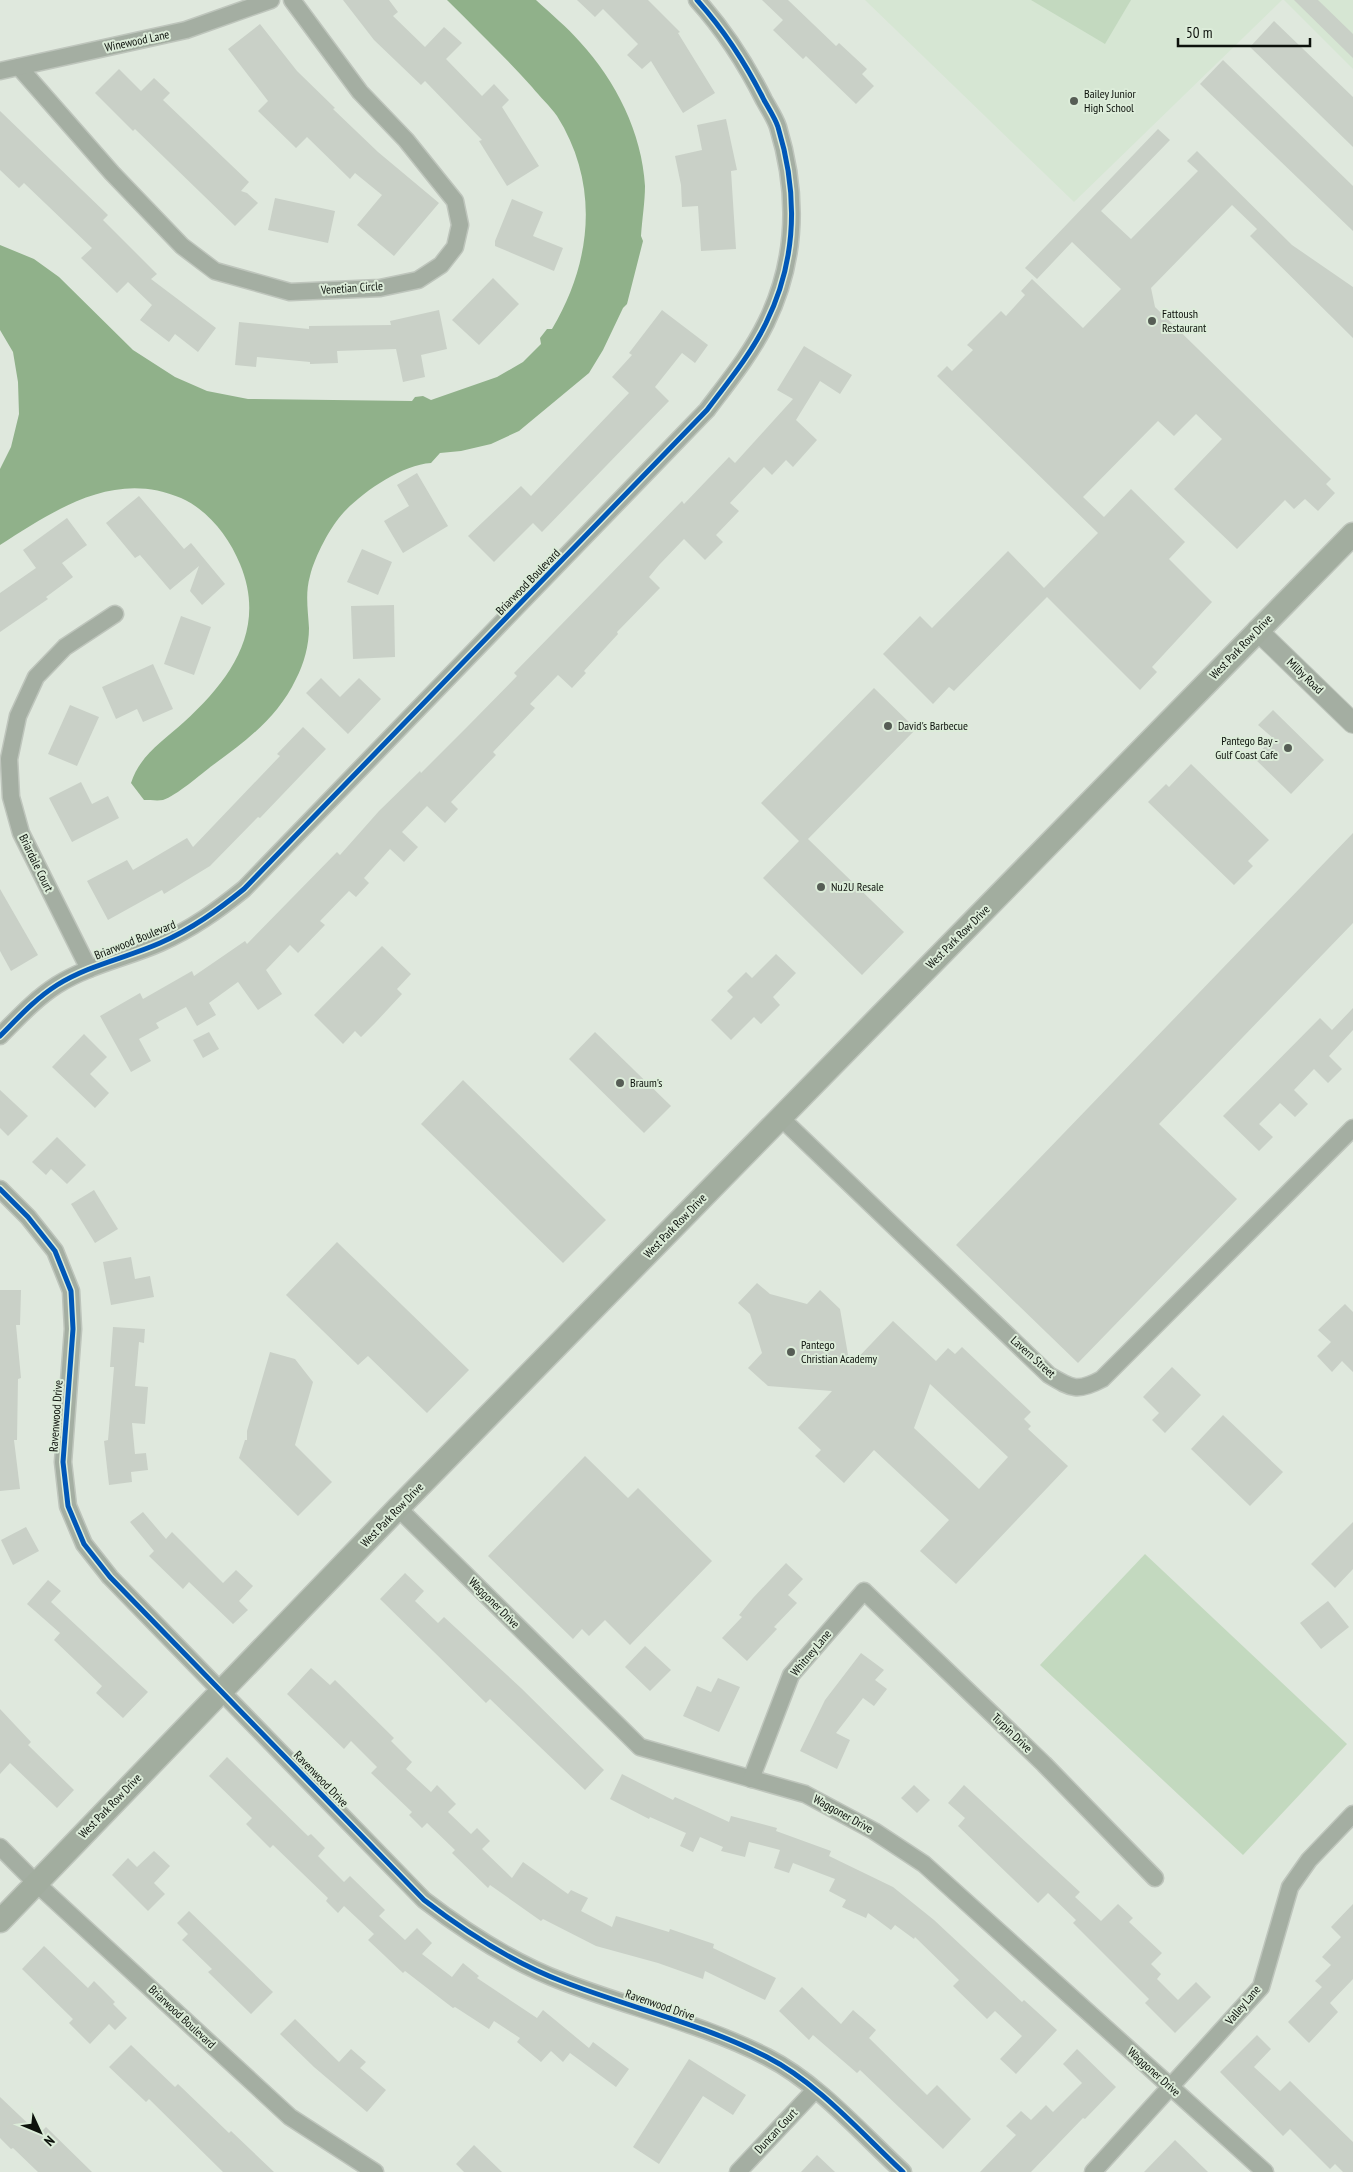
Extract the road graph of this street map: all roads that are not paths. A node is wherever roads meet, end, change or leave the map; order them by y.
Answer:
1 (271, 0) edge
2 (292, 0) edge
3 (697, 0) edge
4 (19, 67) junction
5 (0, 71) edge
6 (1353, 534) edge
7 (115, 614) dead end
8 (1257, 630) junction
9 (1353, 723) edge
10 (89, 969) junction
11 (0, 1036) edge
12 (781, 1118) junction
13 (1353, 1128) edge
14 (0, 1189) edge
15 (398, 1508) junction
16 (864, 1591) joint
17 (221, 1691) junction
18 (751, 1779) junction
19 (1353, 1814) edge
20 (0, 1847) edge
21 (1155, 1878) dead end
22 (36, 1883) junction
23 (0, 1921) edge
24 (1171, 2087) junction
25 (815, 2090) junction
26 (376, 2172) edge
27 (738, 2172) edge
28 (903, 2172) edge
29 (1093, 2172) edge
30 (1265, 2172) edge

1 - 4 street, Winewood Lane
2 - 4 street, Venetian Circle
3 - 10 street, Briarwood Boulevard
4 - 5 street, Winewood Lane
6 - 8 main road, West Park Row Drive
7 - 10 street, Briardale Court
8 - 9 street, Milby Road
8 - 12 main road, West Park Row Drive
10 - 11 street, Briarwood Boulevard
12 - 13 street, Lavern Street
12 - 15 main road, West Park Row Drive
14 - 17 street, Ravenwood Drive
15 - 17 main road, West Park Row Drive
15 - 18 street, Waggoner Drive
16 - 18 street, Whitney Lane
16 - 21 street, Turpin Drive
17 - 22 main road, West Park Row Drive
17 - 25 street, Ravenwood Drive
18 - 24 street, Waggoner Drive
19 - 24 street, Valley Lane
20 - 22 street, Briarwood Boulevard
22 - 23 main road, West Park Row Drive
22 - 26 street, Briarwood Boulevard
24 - 29 street, Valley Lane
24 - 30 street, Waggoner Drive
25 - 27 street, Duncan Court
25 - 28 street, Ravenwood Drive

